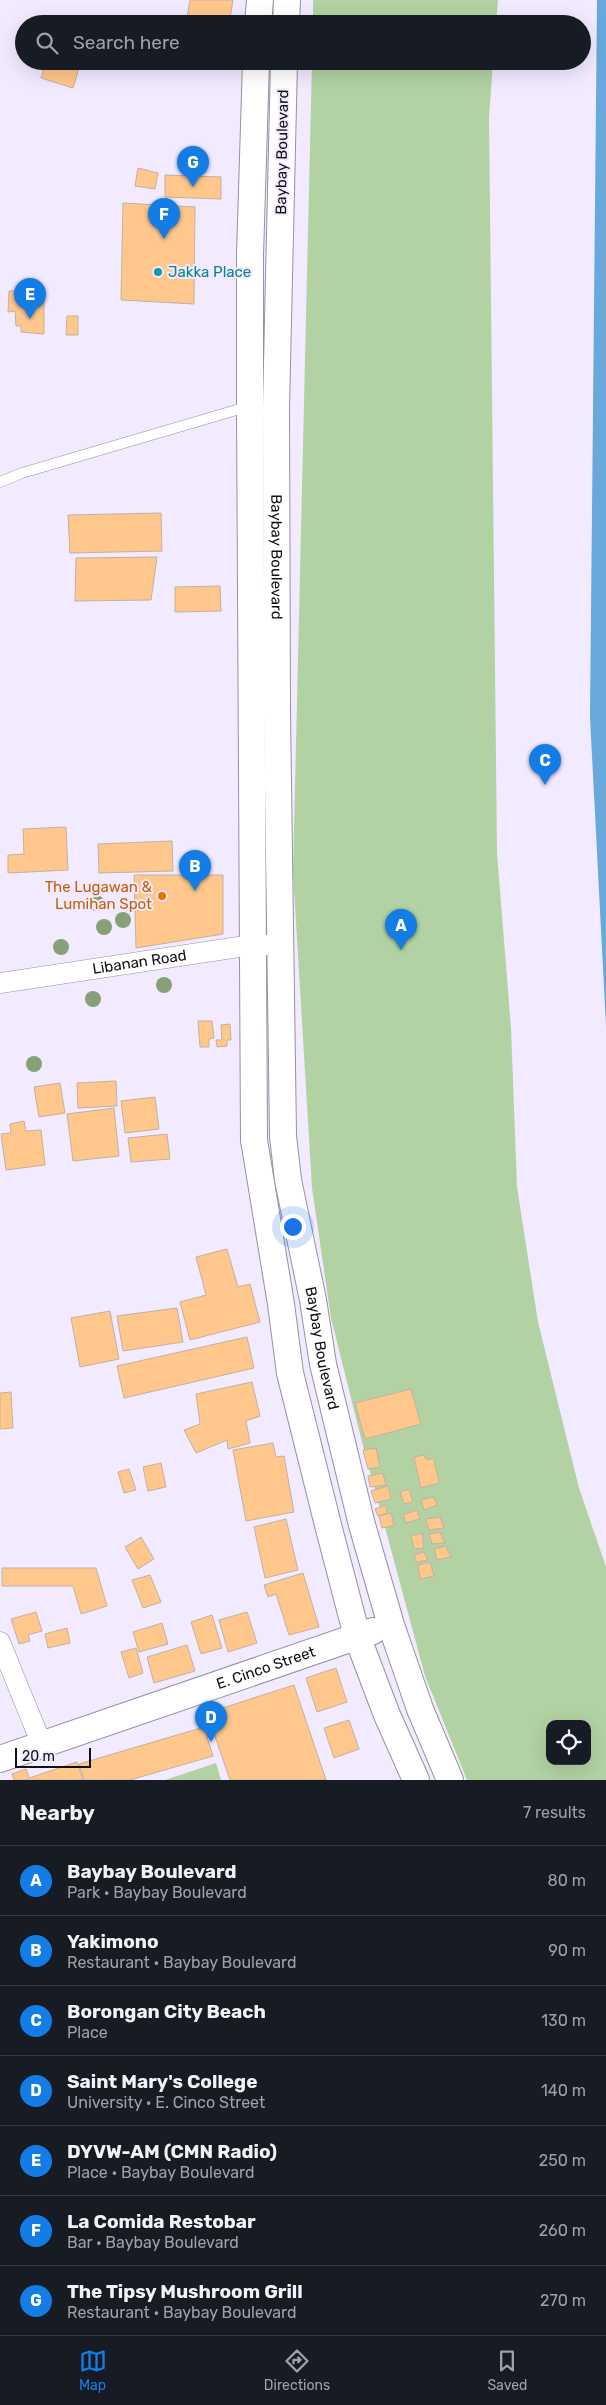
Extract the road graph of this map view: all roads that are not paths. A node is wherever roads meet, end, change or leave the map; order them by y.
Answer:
1 (260, 0) edge
2 (287, 0) edge
3 (259, 15) edge
4 (286, 15) edge
5 (256, 70) edge
6 (283, 70) edge
7 (263, 407) junction
8 (0, 482) edge
9 (252, 945) junction
10 (280, 945) junction
11 (0, 983) edge
12 (391, 1625) junction
13 (358, 1636) junction
14 (0, 1642) edge
15 (42, 1745) junction
16 (0, 1759) edge
17 (416, 1780) edge
18 (450, 1780) edge

1 - 3 street
2 - 4 street
5 - 7 street, Baybay Boulevard
6 - 7 street, Baybay Boulevard
7 - 8 lane
7 - 9 street, Baybay Boulevard
7 - 10 street, Baybay Boulevard
9 - 10 street, Libanan Road
9 - 11 street, Libanan Road
9 - 13 street, Baybay Boulevard
10 - 12 street, Baybay Boulevard
12 - 13 street, E. Cinco Street
12 - 18 street, Baybay Boulevard
13 - 15 street, E. Cinco Street
13 - 17 street, Baybay Boulevard
14 - 15 street
15 - 16 street, E. Cinco Street

